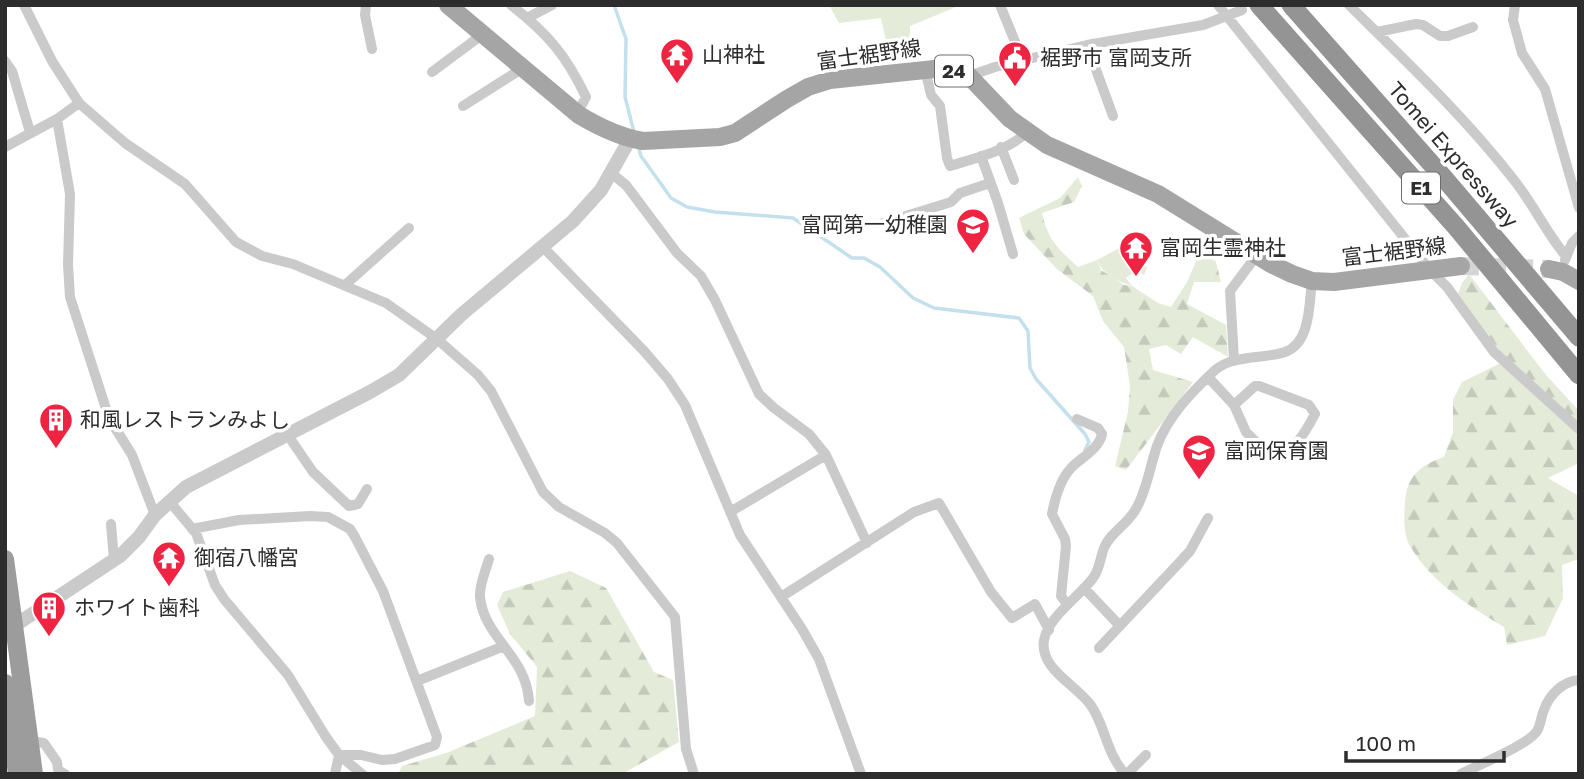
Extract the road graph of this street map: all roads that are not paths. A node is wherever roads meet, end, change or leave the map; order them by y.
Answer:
1 (24, 5) edge
2 (366, 5) edge
3 (448, 5) edge
4 (511, 5) edge
5 (552, 5) edge
6 (1000, 5) edge
7 (1218, 5) edge
8 (1291, 5) edge
9 (1349, 5) edge
10 (1515, 5) edge
11 (1250, 8) edge
12 (1227, 16) junction
13 (527, 18) junction
14 (1473, 27) dead end
15 (1377, 32) junction
16 (483, 34) junction
17 (1087, 45) junction
18 (372, 49) dead end
19 (5, 61) edge
20 (1023, 61) junction
21 (523, 68) junction
22 (925, 69) junction
23 (432, 72) dead end
24 (969, 76) junction
25 (79, 103) junction
26 (463, 106) dead end
27 (577, 114) junction
28 (1113, 116) dead end
29 (57, 119) junction
30 (30, 132) junction
31 (1027, 132) junction
32 (630, 139) junction
33 (5, 147) edge
34 (1001, 147) junction
35 (981, 156) junction
36 (611, 173) junction
37 (1014, 180) dead end
38 (990, 183) junction
39 (1579, 208) edge
40 (883, 223) dead end
41 (410, 228) dead end
42 (1579, 236) edge
43 (542, 246) junction
44 (1013, 254) dead end
45 (1256, 255) junction
46 (1461, 266) tunnel mouth
47 (1564, 269) edge
48 (1430, 270) junction
49 (1312, 281) junction
50 (345, 285) junction
51 (1579, 337) edge
52 (438, 339) junction
53 (1234, 360) junction
54 (1579, 375) edge
55 (1208, 377) junction
56 (1234, 405) junction
57 (1077, 419) dead end
58 (1579, 429) edge
59 (287, 434) junction
60 (826, 455) junction
61 (367, 489) dead end
62 (169, 501) junction
63 (730, 512) junction
64 (155, 515) junction
65 (1209, 518) dead end
66 (111, 524) dead end
67 (192, 530) junction
68 (867, 543) junction
69 (5, 559) edge
70 (489, 559) dead end
71 (114, 560) junction
72 (1084, 588) junction
73 (781, 597) junction
74 (1067, 604) junction
75 (1120, 626) junction
76 (10, 630) edge
77 (1049, 630) junction
78 (504, 646) junction
79 (1099, 648) dead end
80 (1579, 680) edge
81 (417, 681) junction
82 (5, 683) edge
83 (529, 701) dead end
84 (21, 742) junction
85 (340, 755) junction
86 (1146, 755) dead end
87 (17, 774) edge
88 (34, 774) edge
89 (65, 774) edge
90 (335, 774) edge
91 (362, 774) edge
92 (694, 774) edge
93 (861, 774) edge
94 (1126, 774) edge
95 (1461, 774) edge

1 - 25 street
2 - 18 street
3 - 16 main road, 富士裾野線 / 24
4 - 13 street
5 - 13 street
6 - 20 street
7 - 12 street
8 - 51 highway, Tomei Expressway / E1
9 - 15 street
10 - 39 street
11 - 12 street
11 - 54 highway, E1
12 - 17 street
12 - 48 street
13 - 27 street
14 - 15 street
15 - 47 street
16 - 21 main road, 富士裾野線 / 24
16 - 23 street
17 - 20 street
17 - 28 street
19 - 30 street
20 - 24 street
21 - 26 street
21 - 27 main road, 富士裾野線 / 24
22 - 24 main road, 富士裾野線 / 24
22 - 32 main road, 富士裾野線 / 24
22 - 35 street
24 - 31 main road, 富士裾野線 / 24
25 - 29 street
25 - 50 street
27 - 32 main road, 富士裾野線 / 24
29 - 30 street
29 - 64 street
30 - 33 street
31 - 34 street
31 - 45 main road, 富士裾野線 / 24
32 - 36 street
34 - 35 street
34 - 37 street
35 - 38 street
36 - 43 street
36 - 60 street
38 - 40 street
38 - 44 street
41 - 50 street
42 - 47 street
43 - 52 street
43 - 63 street
45 - 49 main road, 富士裾野線 / 24
45 - 53 street
46 - 48 main road, 富士裾野線 / 24
48 - 49 main road, 富士裾野線 / 24
48 - 58 street
49 - 53 street
50 - 52 street
52 - 59 street
52 - 92 street
53 - 55 street
55 - 56 street
55 - 72 street
56 - 56 street
57 - 74 street
59 - 61 street
59 - 62 street
60 - 63 street
60 - 68 street
62 - 64 street
62 - 67 street
63 - 73 street
64 - 71 street
65 - 75 street
66 - 71 street
67 - 81 street
67 - 85 street
68 - 73 street
68 - 77 street
69 - 76 highway
70 - 78 street
71 - 76 street
72 - 74 street
72 - 75 street
73 - 93 street
74 - 77 street
75 - 79 street
76 - 84 highway
77 - 94 street
78 - 81 street
78 - 83 street
80 - 95 street
81 - 85 street
82 - 84 highway
84 - 87 highway
84 - 88 highway
84 - 89 street
85 - 90 street
85 - 91 street
86 - 94 street

